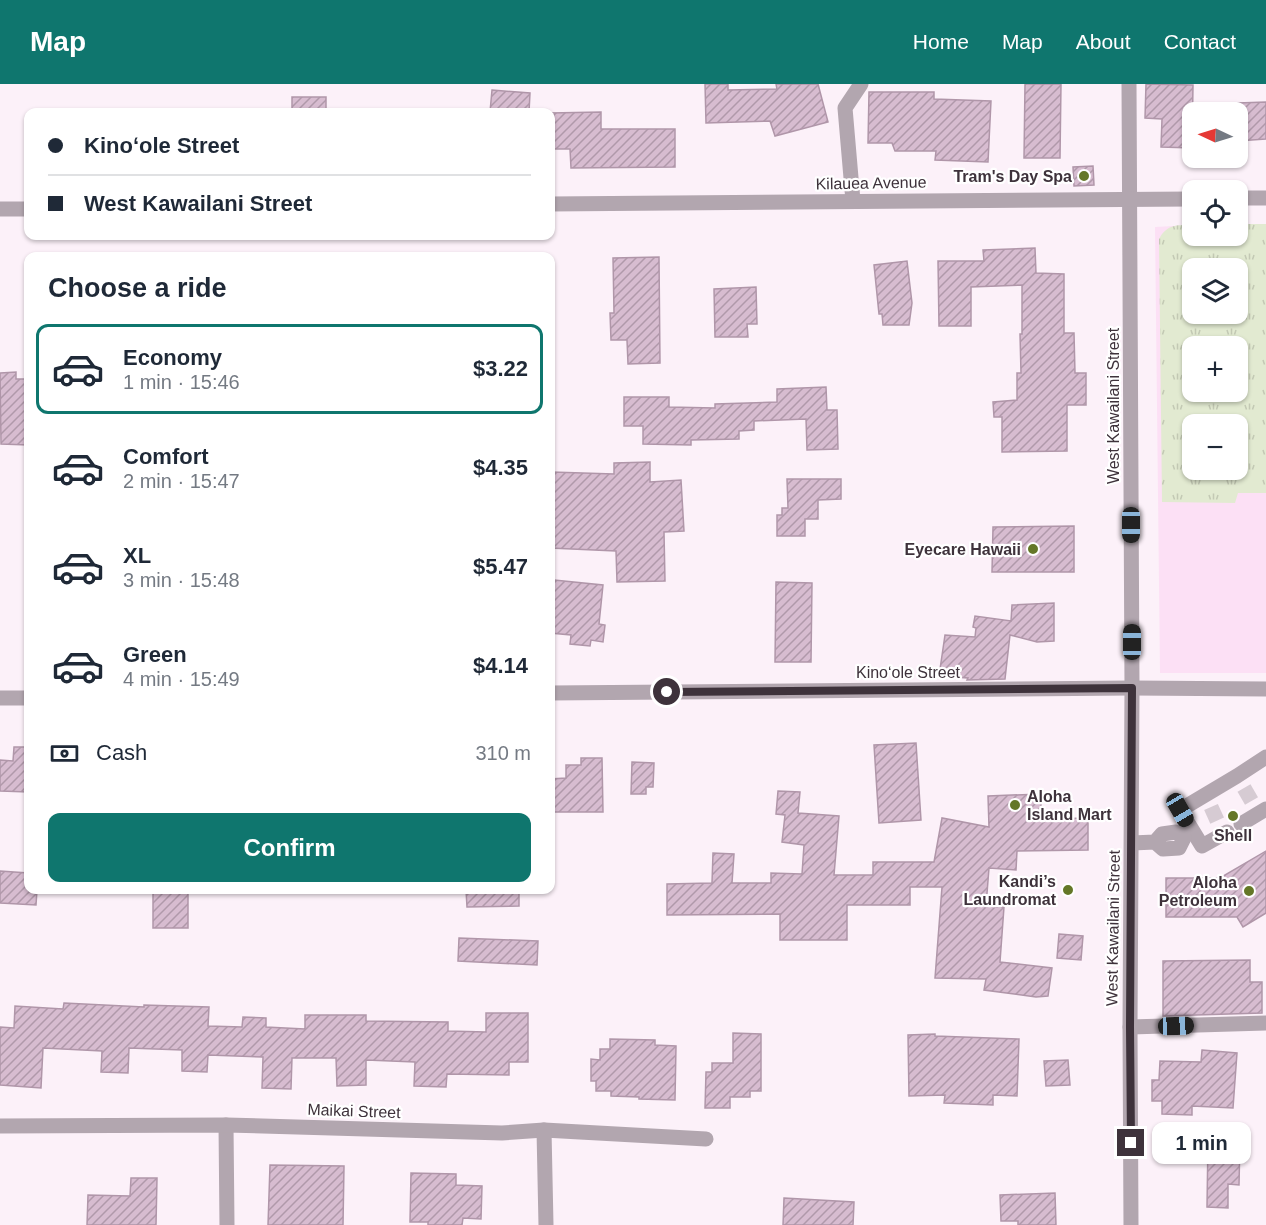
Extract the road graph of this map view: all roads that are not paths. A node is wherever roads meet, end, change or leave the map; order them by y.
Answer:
1 (861, 84) edge
2 (1129, 84) edge
3 (1248, 198) edge
4 (1266, 198) edge
5 (1130, 199) junction
6 (1182, 199) edge
7 (853, 201) junction
8 (555, 204) edge
9 (0, 209) edge
10 (24, 209) edge
11 (1132, 688) junction
12 (1266, 689) edge
13 (555, 693) edge
14 (0, 698) edge
15 (24, 698) edge
16 (1266, 757) edge
17 (1260, 809) edge
18 (1188, 836) junction
19 (1132, 843) junction
20 (1266, 1023) edge
21 (1130, 1027) junction
22 (226, 1125) junction
23 (0, 1126) edge
24 (544, 1130) junction
25 (706, 1139) dead end
26 (227, 1225) edge
27 (546, 1225) edge
28 (1131, 1225) edge

1 - 7 street
2 - 5 street, West Kawailani Street
3 - 4 street
5 - 6 street, Kilauea Avenue
5 - 7 street, Kilauea Avenue
5 - 11 street, West Kawailani Street
7 - 8 street, Kilauea Avenue
9 - 10 street
11 - 12 street, Kinoʻole Street
11 - 13 street, Kinoʻole Street
11 - 19 street, West Kawailani Street
14 - 15 street
16 - 18 street
17 - 18 street
18 - 19 street
19 - 21 street, West Kawailani Street
20 - 21 street
21 - 28 street, West Kawailani Street
22 - 23 street, Maikai Street
22 - 24 street, Maikai Street
22 - 26 street
24 - 25 street, Maikai Street
24 - 27 street

